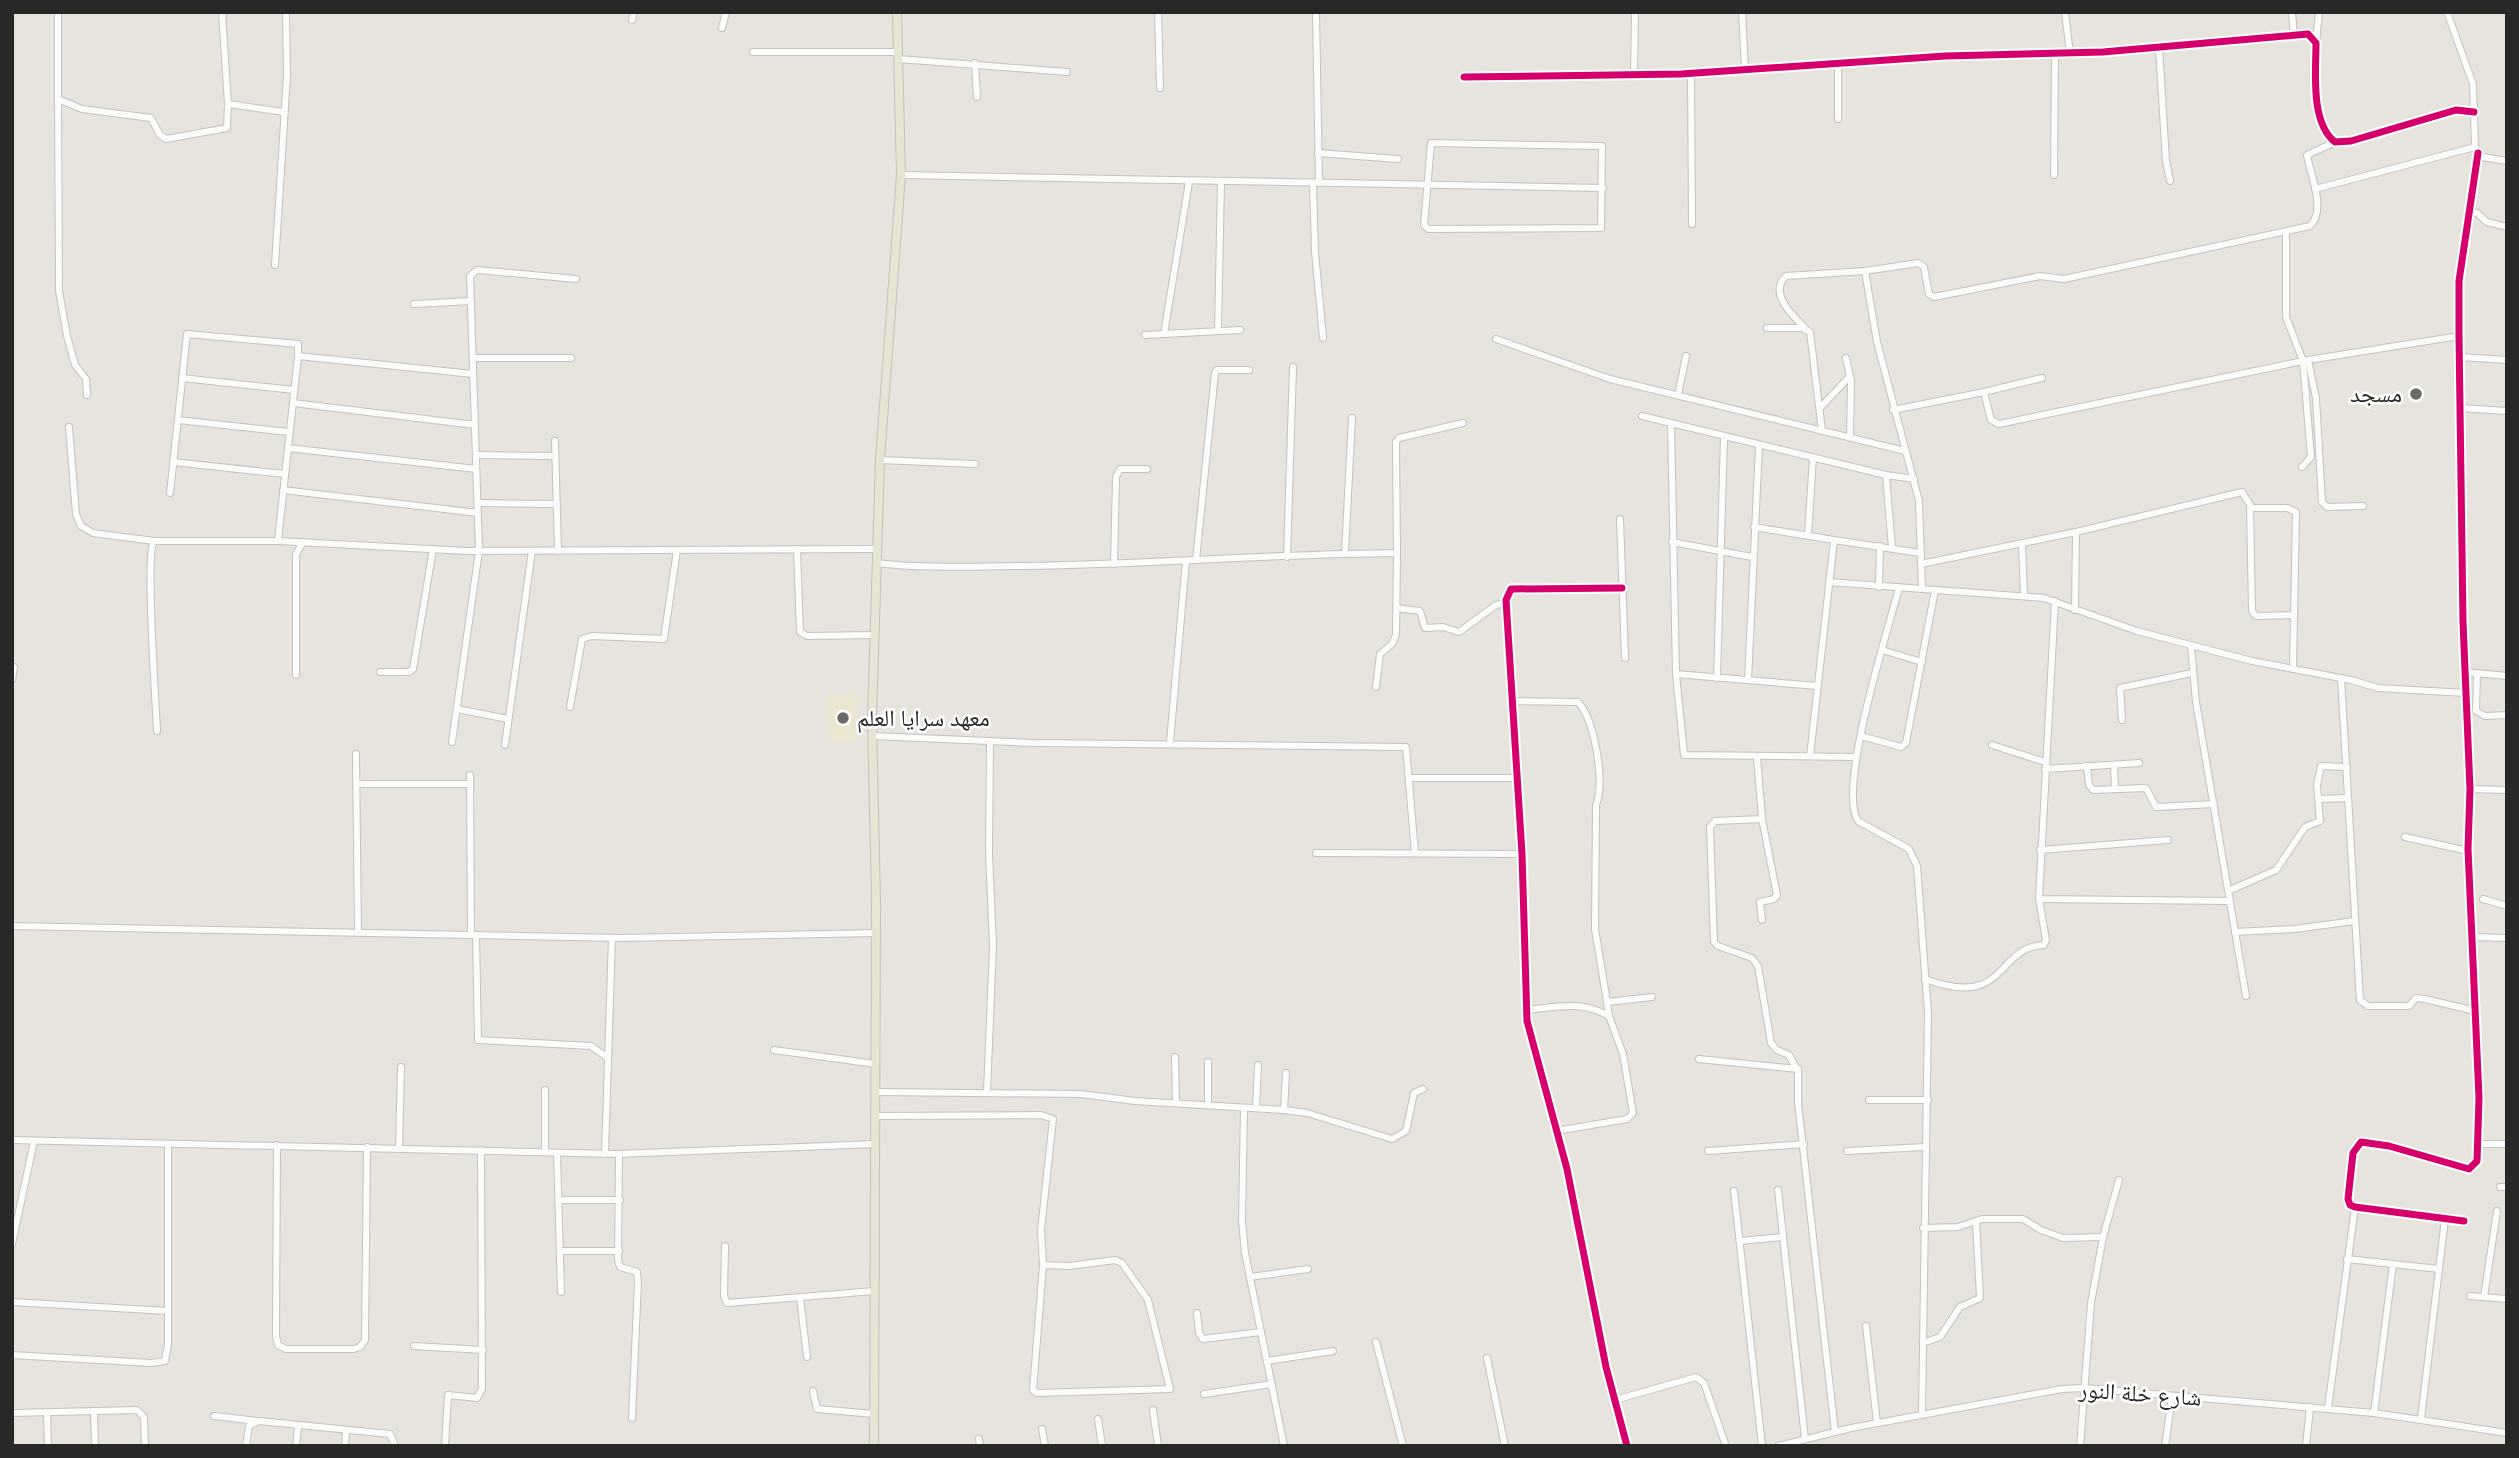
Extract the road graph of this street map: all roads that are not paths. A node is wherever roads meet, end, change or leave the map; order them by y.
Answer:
1 (58, 12) edge
2 (222, 12) edge
3 (286, 12) edge
4 (634, 12) edge
5 (726, 12) edge
6 (897, 12) edge
7 (1158, 12) edge
8 (1316, 12) edge
9 (1635, 12) edge
10 (1742, 12) edge
11 (2065, 12) edge
12 (2292, 12) edge
13 (2319, 12) edge
14 (2447, 12) edge
15 (632, 20) dead end
16 (722, 28) dead end
17 (2294, 36) junction
18 (2316, 43) junction
19 (2159, 48) junction
20 (753, 52) dead end
21 (2055, 54) junction
22 (2070, 54) junction
23 (899, 55) junction
24 (975, 62) junction
25 (1838, 62) junction
26 (1745, 68) junction
27 (1067, 72) dead end
28 (1691, 73) junction
29 (1464, 76) dead end
30 (1634, 76) junction
31 (1160, 88) dead end
32 (976, 97) dead end
33 (58, 99) junction
34 (228, 104) junction
35 (284, 112) junction
36 (2474, 112) junction
37 (1838, 119) dead end
38 (2335, 142) junction
39 (2476, 150) junction
40 (1318, 153) junction
41 (1398, 159) dead end
42 (2507, 161) edge
43 (901, 175) junction
44 (2054, 175) dead end
45 (2170, 181) dead end
46 (1189, 182) junction
47 (1221, 182) junction
48 (1316, 183) junction
49 (1427, 186) junction
50 (1603, 188) junction
51 (2315, 189) junction
52 (2469, 211) junction
53 (1692, 224) dead end
54 (2507, 227) edge
55 (2286, 232) junction
56 (275, 265) dead end
57 (1865, 271) junction
58 (576, 279) dead end
59 (471, 302) junction
60 (414, 304) dead end
61 (1767, 328) dead end
62 (1805, 328) junction
63 (1240, 330) dead end
64 (1218, 331) junction
65 (1164, 334) junction
66 (1145, 335) dead end
67 (2459, 336) junction
68 (1323, 338) dead end
69 (1496, 339) dead end
70 (298, 356) junction
71 (1686, 356) dead end
72 (2459, 357) junction
73 (473, 358) junction
74 (571, 358) dead end
75 (1846, 358) dead end
76 (2305, 360) junction
77 (2507, 360) edge
78 (1293, 367) dead end
79 (1249, 370) dead end
80 (473, 374) junction
81 (1850, 376) junction
82 (182, 378) junction
83 (2042, 378) dead end
84 (294, 390) junction
85 (1984, 392) junction
86 (1678, 395) junction
87 (86, 396) dead end
88 (293, 403) junction
89 (1820, 408) junction
90 (2459, 408) junction
91 (1894, 410) junction
92 (2507, 411) edge
93 (1642, 416) dead end
94 (1352, 418) dead end
95 (178, 420) junction
96 (1463, 423) dead end
97 (1671, 424) junction
98 (475, 425) junction
99 (69, 427) dead end
100 (1822, 431) junction
101 (289, 432) junction
102 (1850, 437) junction
103 (1724, 438) junction
104 (555, 441) dead end
105 (1759, 446) junction
106 (288, 448) junction
107 (1905, 451) junction
108 (476, 455) junction
109 (555, 456) junction
110 (1813, 458) junction
111 (880, 460) junction
112 (173, 462) junction
113 (975, 464) dead end
114 (2302, 467) dead end
115 (476, 469) junction
116 (1147, 469) dead end
117 (285, 474) junction
118 (1886, 475) junction
119 (1914, 479) junction
120 (283, 491) junction
121 (170, 493) dead end
122 (478, 503) junction
123 (556, 504) junction
124 (2363, 506) dead end
125 (2250, 507) junction
126 (478, 513) junction
127 (1620, 519) dead end
128 (1754, 527) junction
129 (2076, 532) junction
130 (1808, 535) junction
131 (1834, 540) junction
132 (154, 541) junction
133 (278, 541) junction
134 (303, 542) junction
135 (1672, 542) junction
136 (2022, 544) junction
137 (1881, 546) junction
138 (1892, 548) junction
139 (433, 549) junction
140 (797, 549) junction
141 (875, 549) junction
142 (677, 550) junction
143 (479, 551) junction
144 (531, 551) junction
145 (558, 551) junction
146 (1345, 552) junction
147 (1397, 553) junction
148 (1721, 553) junction
149 (1920, 553) junction
150 (1287, 557) junction
151 (1752, 557) junction
152 (1196, 560) junction
153 (1186, 561) junction
154 (876, 564) junction
155 (1114, 564) junction
156 (1921, 564) junction
157 (1829, 582) junction
158 (1879, 587) junction
159 (1622, 588) junction
160 (1899, 588) junction
161 (1922, 589) junction
162 (1935, 590) junction
163 (2024, 596) junction
164 (2055, 601) junction
165 (1506, 603) junction
166 (1397, 608) junction
167 (2075, 610) junction
168 (2293, 615) junction
169 (874, 635) junction
170 (2190, 647) junction
171 (1882, 650) junction
172 (1625, 658) dead end
173 (1922, 662) junction
174 (15, 667) dead end
175 (2294, 669) junction
176 (380, 672) dead end
177 (2464, 672) junction
178 (2192, 673) junction
179 (1675, 674) junction
180 (2477, 674) junction
181 (296, 675) dead end
182 (2507, 676) edge
183 (1717, 678) junction
184 (2341, 678) junction
185 (12, 680) edge
186 (1748, 680) junction
187 (1817, 686) junction
188 (1376, 687) dead end
189 (2466, 693) junction
190 (1512, 701) junction
191 (570, 707) dead end
192 (457, 709) junction
193 (2507, 715) edge
194 (508, 719) junction
195 (2122, 720) dead end
196 (157, 731) dead end
197 (873, 736) junction
198 (1861, 736) junction
199 (452, 742) dead end
200 (990, 742) junction
201 (1170, 742) junction
202 (505, 745) dead end
203 (1992, 746) dead end
204 (356, 754) dead end
205 (1810, 756) junction
206 (1757, 757) junction
207 (1854, 757) junction
208 (2139, 763) dead end
209 (2114, 765) junction
210 (2045, 766) junction
211 (2087, 766) junction
212 (2347, 767) junction
213 (470, 775) dead end
214 (1411, 778) junction
215 (1517, 778) junction
216 (356, 784) junction
217 (470, 784) junction
218 (2115, 789) junction
219 (2470, 789) junction
220 (2507, 790) edge
221 (2348, 798) junction
222 (2319, 799) junction
223 (2214, 804) junction
224 (1762, 819) junction
225 (2405, 837) dead end
226 (2168, 840) dead end
227 (2040, 850) junction
228 (2468, 851) junction
229 (1316, 853) dead end
230 (1415, 853) junction
231 (1522, 854) junction
232 (2228, 891) junction
233 (2039, 899) junction
234 (2483, 899) dead end
235 (2230, 901) junction
236 (2507, 906) edge
237 (1762, 920) dead end
238 (2354, 921) junction
239 (12, 926) edge
240 (358, 932) junction
241 (2235, 932) junction
242 (876, 933) junction
243 (474, 935) junction
244 (2472, 937) junction
245 (612, 938) junction
246 (2507, 938) edge
247 (1925, 979) junction
248 (2246, 996) dead end
249 (1652, 997) dead end
250 (1607, 1002) junction
251 (1526, 1010) junction
252 (2475, 1011) junction
253 (1609, 1016) junction
254 (774, 1050) dead end
255 (1175, 1057) dead end
256 (608, 1058) junction
257 (1699, 1059) dead end
258 (1208, 1062) dead end
259 (876, 1065) junction
260 (1258, 1065) dead end
261 (401, 1067) dead end
262 (1796, 1068) junction
263 (1286, 1073) dead end
264 (1423, 1089) dead end
265 (545, 1090) dead end
266 (987, 1092) junction
267 (876, 1093) junction
268 (1869, 1100) dead end
269 (1928, 1100) junction
270 (1176, 1101) junction
271 (1208, 1104) junction
272 (1244, 1108) junction
273 (1256, 1108) junction
274 (1284, 1110) junction
275 (876, 1116) junction
276 (1556, 1131) junction
277 (12, 1140) edge
278 (34, 1141) junction
279 (168, 1143) junction
280 (876, 1144) junction
281 (1804, 1144) junction
282 (2479, 1144) junction
283 (2507, 1144) edge
284 (277, 1145) junction
285 (367, 1147) junction
286 (1925, 1147) junction
287 (399, 1148) junction
288 (481, 1150) junction
289 (1708, 1151) dead end
290 (1847, 1151) dead end
291 (545, 1152) junction
292 (557, 1153) junction
293 (605, 1154) junction
294 (620, 1154) junction
295 (2119, 1180) dead end
296 (1778, 1190) dead end
297 (1734, 1191) dead end
298 (558, 1200) junction
299 (620, 1200) junction
300 (2355, 1207) junction
301 (2497, 1211) dead end
302 (2445, 1219) junction
303 (1976, 1221) junction
304 (2464, 1222) dead end
305 (1923, 1228) junction
306 (1783, 1237) junction
307 (2103, 1237) junction
308 (1740, 1241) junction
309 (12, 1244) edge
310 (725, 1246) dead end
311 (560, 1251) junction
312 (619, 1251) junction
313 (2347, 1259) junction
314 (2393, 1264) junction
315 (1044, 1265) junction
316 (1308, 1269) dead end
317 (2439, 1269) junction
318 (1250, 1277) junction
319 (874, 1291) junction
320 (561, 1292) dead end
321 (2470, 1296) dead end
322 (2484, 1297) junction
323 (800, 1298) junction
324 (2507, 1299) edge
325 (12, 1302) edge
326 (168, 1311) junction
327 (1196, 1313) dead end
328 (1866, 1326) dead end
329 (1261, 1332) junction
330 (1376, 1342) dead end
331 (1923, 1343) junction
332 (415, 1346) dead end
333 (483, 1350) junction
334 (1333, 1351) dead end
335 (12, 1355) edge
336 (807, 1357) dead end
337 (1487, 1359) dead end
338 (1267, 1361) junction
339 (1272, 1384) junction
340 (2084, 1388) junction
341 (813, 1391) dead end
342 (1204, 1394) dead end
343 (2172, 1398) junction
344 (1615, 1400) junction
345 (2310, 1407) junction
346 (2328, 1408) junction
347 (1153, 1410) dead end
348 (94, 1411) junction
349 (12, 1413) edge
350 (47, 1413) junction
351 (2374, 1413) junction
352 (874, 1414) junction
353 (1922, 1415) junction
354 (214, 1416) dead end
355 (632, 1418) dead end
356 (1098, 1419) dead end
357 (2421, 1419) junction
358 (259, 1421) junction
359 (1877, 1423) junction
360 (298, 1427) junction
361 (1042, 1429) dead end
362 (346, 1431) junction
363 (1835, 1432) junction
364 (2507, 1433) edge
365 (1805, 1439) junction
366 (48, 1446) edge
367 (94, 1446) edge
368 (145, 1446) edge
369 (246, 1446) edge
370 (296, 1446) edge
371 (345, 1446) edge
372 (395, 1446) edge
373 (445, 1446) edge
374 (874, 1446) edge
375 (1045, 1446) edge
376 (1102, 1446) edge
377 (1158, 1446) edge
378 (1284, 1446) edge
379 (1403, 1446) edge
380 (1506, 1446) edge
381 (1627, 1446) edge
382 (1726, 1446) edge
383 (1762, 1446) edge
384 (1777, 1446) edge
385 (2080, 1446) edge
386 (2165, 1446) edge
387 (2306, 1446) edge

1 - 33 street
2 - 34 street
3 - 35 street
4 - 15 street
5 - 16 street
6 - 23 main road
7 - 31 street
8 - 40 street
9 - 30 street
10 - 26 street
11 - 22 street
12 - 17 street
13 - 18 street
14 - 36 street
17 - 18 street
17 - 19 street
18 - 38 street
19 - 22 street
19 - 45 street
20 - 23 street
21 - 22 street
21 - 25 street
21 - 44 street
23 - 24 street
23 - 43 main road
24 - 27 street
24 - 32 street
25 - 26 street
25 - 37 street
26 - 28 street
28 - 30 street
28 - 53 street
29 - 30 street
33 - 34 street
33 - 87 street
34 - 35 street
35 - 56 street
36 - 38 street
36 - 39 street
38 - 51 street
39 - 42 street
39 - 51 street
39 - 52 street
40 - 41 street
40 - 48 street
43 - 46 street
43 - 111 main road
46 - 47 street
46 - 65 street
47 - 48 street
47 - 64 street
48 - 49 street
48 - 68 street
49 - 50 street
49 - 50 street
49 - 50 street
51 - 55 street
52 - 54 street
52 - 67 street
55 - 57 street
55 - 76 street
57 - 62 street
57 - 91 street
58 - 59 street
59 - 60 street
59 - 73 street
61 - 62 street
62 - 89 street
63 - 64 street
64 - 65 street
65 - 66 street
67 - 72 street
67 - 76 street
69 - 86 street
70 - 80 street
70 - 82 street
70 - 84 street
71 - 86 street
72 - 77 street
72 - 90 street
73 - 74 street
73 - 80 street
75 - 81 street
76 - 85 street
76 - 114 street
76 - 124 street
78 - 150 street
79 - 152 street
80 - 98 street
81 - 89 street
81 - 102 street
82 - 84 street
82 - 95 street
83 - 85 street
84 - 88 street
85 - 91 street
86 - 100 street
88 - 98 street
88 - 101 street
89 - 100 street
90 - 92 street
90 - 177 street
91 - 107 street
93 - 97 street
94 - 146 street
95 - 101 street
95 - 112 street
96 - 147 street
97 - 103 street
97 - 135 street
98 - 108 street
99 - 132 street
100 - 102 street
101 - 106 street
102 - 107 street
103 - 105 street
103 - 148 street
104 - 109 street
105 - 110 street
105 - 128 street
106 - 115 street
106 - 117 street
107 - 119 street
108 - 109 street
108 - 115 street
109 - 123 street
110 - 118 street
110 - 130 street
111 - 113 street
111 - 141 main road
112 - 117 street
112 - 121 street
115 - 122 street
116 - 155 street
117 - 120 street
118 - 119 street
118 - 138 street
119 - 149 street
120 - 126 street
120 - 133 street
122 - 123 street
122 - 126 street
123 - 145 street
125 - 129 street
125 - 168 street
125 - 168 street
126 - 143 street
127 - 159 street
128 - 130 street
128 - 151 street
129 - 136 street
129 - 167 street
130 - 131 street
131 - 137 street
131 - 157 street
132 - 133 street
132 - 196 street
133 - 134 street
134 - 139 street
134 - 181 street
135 - 148 street
135 - 179 street
136 - 156 street
136 - 163 street
137 - 138 street
137 - 158 street
138 - 149 street
139 - 143 street
139 - 176 street
140 - 141 street
140 - 142 street
140 - 169 street
141 - 154 main road
142 - 145 street
142 - 191 street
143 - 144 street
143 - 192 street
144 - 145 street
144 - 194 street
146 - 147 street
146 - 150 street
147 - 166 street
148 - 151 street
148 - 183 street
149 - 156 street
150 - 152 street
151 - 186 street
152 - 153 street
153 - 155 street
153 - 201 street
154 - 155 street
154 - 169 main road
156 - 161 street
157 - 158 street
157 - 187 street
158 - 160 street
159 - 165 street
159 - 172 street
160 - 161 street
160 - 171 street
161 - 162 street
162 - 163 street
162 - 173 street
163 - 164 street
164 - 167 street
164 - 210 street
165 - 166 street
165 - 190 street
166 - 188 street
167 - 170 street
168 - 175 street
169 - 197 main road
170 - 175 street
170 - 178 street
171 - 173 street
171 - 198 street
173 - 198 street
174 - 185 street
175 - 184 street
177 - 180 street
177 - 189 street
178 - 195 street
178 - 223 street
179 - 183 street
179 - 206 street
180 - 182 street
180 - 193 street
183 - 186 street
184 - 189 street
184 - 212 street
186 - 187 street
187 - 205 street
189 - 219 street
190 - 215 street
190 - 250 street
192 - 194 street
192 - 199 street
194 - 202 street
197 - 200 street
197 - 242 main road
198 - 207 street
200 - 201 street
200 - 266 street
201 - 214 street
203 - 210 street
204 - 216 street
205 - 206 street
205 - 207 street
206 - 224 street
207 - 247 street
208 - 209 street
209 - 211 street
209 - 218 street
210 - 211 street
210 - 227 street
211 - 218 street
212 - 221 street
212 - 222 street
213 - 217 street
214 - 215 street
214 - 230 street
215 - 231 street
216 - 217 street
216 - 240 street
217 - 243 street
218 - 223 street
219 - 220 street
219 - 228 street
221 - 222 street
221 - 238 street
222 - 232 street
223 - 232 street
224 - 237 street
224 - 262 street
225 - 228 street
226 - 227 street
227 - 233 street
228 - 244 street
229 - 230 street
230 - 231 street
231 - 251 street
232 - 235 street
233 - 235 street
233 - 247 street
234 - 236 street
235 - 241 street
238 - 241 street
238 - 252 street
239 - 240 street
240 - 243 street
241 - 248 street
242 - 245 street
242 - 259 main road
243 - 245 street
243 - 256 street
244 - 246 street
244 - 252 street
245 - 256 street
247 - 269 street
249 - 250 street
250 - 253 street
251 - 253 street
251 - 276 street
252 - 282 street
253 - 276 street
254 - 259 street
255 - 270 street
256 - 293 street
257 - 262 street
258 - 271 street
259 - 267 main road
260 - 273 street
261 - 287 street
262 - 281 street
263 - 274 street
264 - 274 street
265 - 291 street
266 - 267 street
266 - 270 street
267 - 275 main road
268 - 269 street
269 - 286 street
270 - 271 street
271 - 272 street
272 - 273 street
272 - 318 street
273 - 274 street
275 - 280 main road
275 - 315 street
276 - 344 street
277 - 278 street
278 - 279 street
278 - 309 street
279 - 284 street
279 - 326 street
280 - 294 street
280 - 319 main road
281 - 289 street
281 - 363 street
282 - 283 street
282 - 300 street
284 - 285 street
284 - 285 street
285 - 287 street
286 - 290 street
286 - 305 street
287 - 288 street
288 - 291 street
288 - 333 street
291 - 292 street
292 - 293 street
292 - 298 street
293 - 294 street
294 - 299 street
295 - 307 street
296 - 306 street
297 - 308 street
298 - 299 street
298 - 311 street
299 - 312 street
300 - 302 street
300 - 313 street
301 - 322 street
302 - 304 street
302 - 317 street
303 - 305 street
303 - 307 street
303 - 331 street
305 - 331 street
306 - 308 street
306 - 365 street
307 - 340 street
308 - 383 street
310 - 323 street
311 - 312 street
311 - 320 street
312 - 355 street
313 - 314 street
313 - 346 street
314 - 317 street
314 - 351 street
315 - 315 street
316 - 318 street
317 - 357 street
318 - 329 street
319 - 323 street
319 - 352 main road
321 - 322 street
322 - 324 street
323 - 336 street
325 - 326 street
326 - 335 street
327 - 329 street
328 - 359 street
329 - 338 street
330 - 379 street
331 - 353 street
332 - 333 street
333 - 373 street
334 - 338 street
337 - 380 street
338 - 339 street
339 - 342 street
339 - 378 street
340 - 343 street, شارع خلة النور
340 - 353 street, شارع خلة النور
340 - 385 street
341 - 352 street
343 - 345 street, شارع خلة النور
343 - 386 street
344 - 381 street
344 - 382 street
345 - 346 street, شارع خلة النور
345 - 387 street
346 - 351 street, شارع خلة النور
347 - 377 street
348 - 350 street
348 - 367 street
348 - 368 street
349 - 350 street
350 - 366 street
351 - 357 street, شارع خلة النور
352 - 374 main road
353 - 359 street, شارع خلة النور
354 - 358 street
356 - 376 street
357 - 364 street, شارع خلة النور
358 - 360 street
358 - 369 street
359 - 363 street, شارع خلة النور
360 - 362 street
360 - 370 street
361 - 375 street
362 - 371 street
362 - 372 street
363 - 365 street, شارع خلة النور
365 - 384 street, شارع خلة النور

